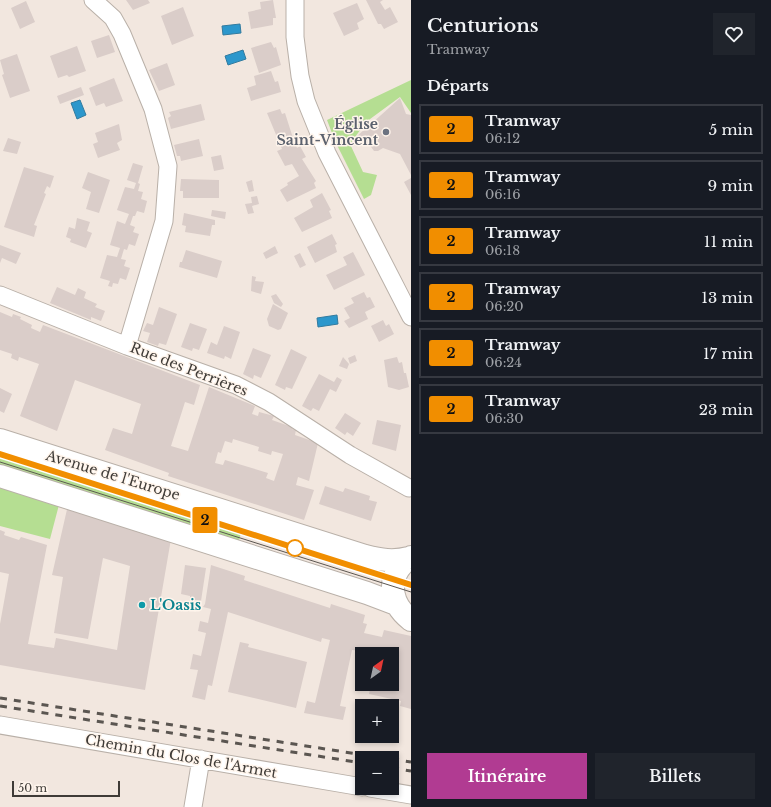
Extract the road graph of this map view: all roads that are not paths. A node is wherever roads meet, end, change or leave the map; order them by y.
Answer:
1 (93, 0) edge
2 (295, 0) edge
3 (0, 295) edge
4 (411, 317) edge
5 (127, 346) junction
6 (0, 440) edge
7 (0, 476) edge
8 (410, 492) edge
9 (410, 557) edge
10 (396, 604) junction
11 (411, 620) edge
12 (0, 725) edge
13 (201, 759) junction
14 (355, 786) edge
15 (399, 793) edge
16 (411, 795) edge
17 (193, 807) edge

1 - 5 street
2 - 4 street
3 - 5 street, Rue des Perrières
5 - 8 street, Rue des Perrières
6 - 9 main road, Avenue de l'Europe
7 - 10 main road
9 - 10 main road
10 - 11 main road
12 - 13 street, Chemin du Clos de l'Armet
13 - 14 street, Chemin du Clos de l'Armet
13 - 17 street
15 - 16 street

